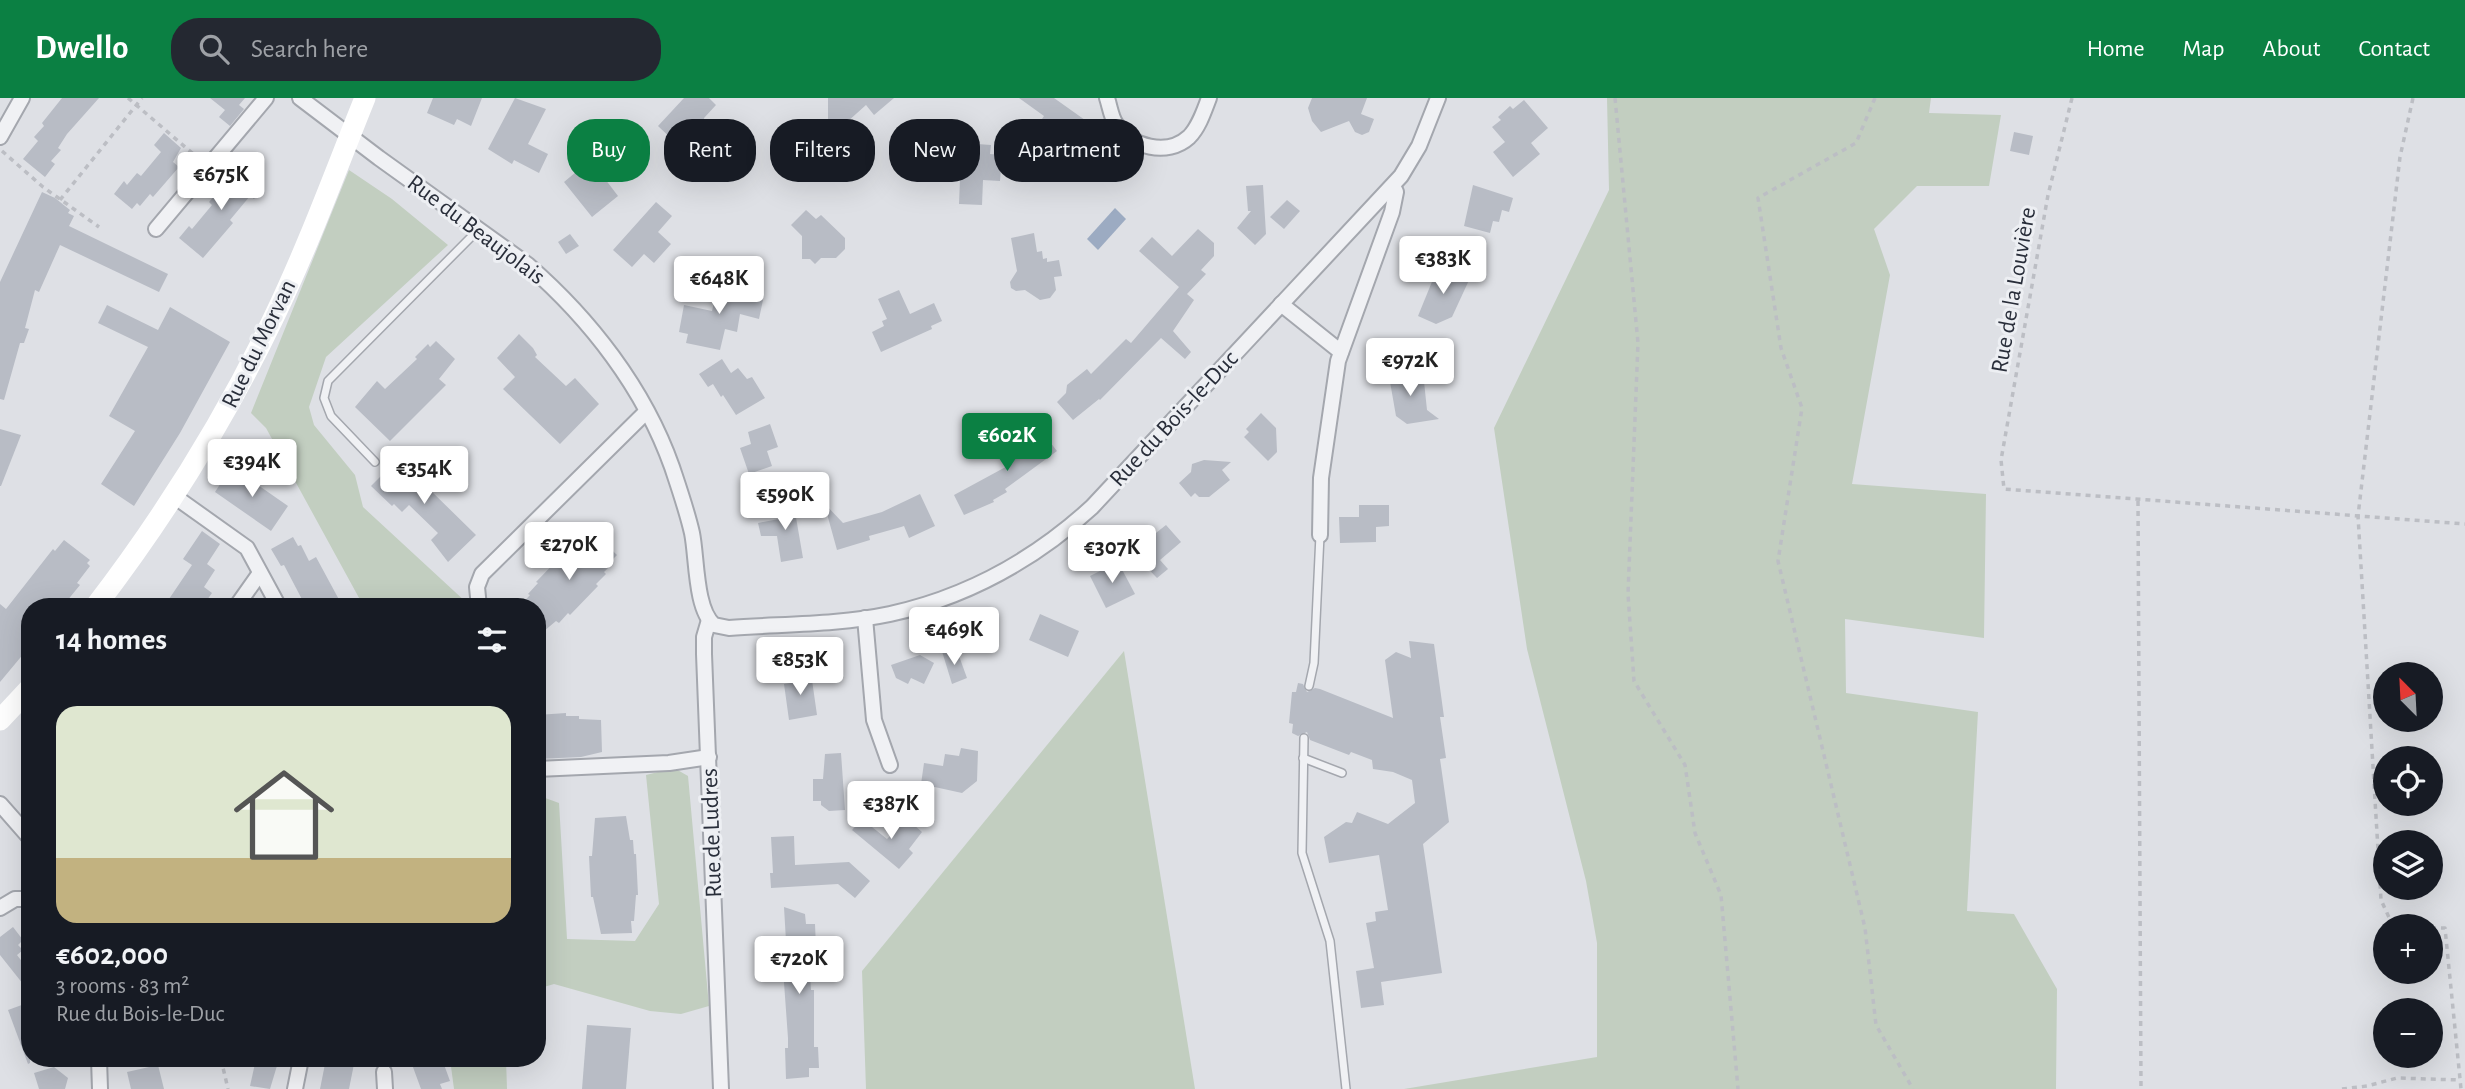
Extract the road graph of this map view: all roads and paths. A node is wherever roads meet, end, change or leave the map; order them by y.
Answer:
1 (22, 98) edge
2 (128, 98) edge
3 (142, 98) edge
4 (266, 98) edge
5 (300, 98) edge
6 (365, 98) edge
7 (1107, 98) edge
8 (1209, 98) edge
9 (1437, 98) edge
10 (1615, 98) edge
11 (1875, 98) edge
12 (2072, 98) edge
13 (2413, 98) edge
14 (136, 105) junction
15 (350, 136) junction
16 (0, 137) edge
17 (0, 150) edge
18 (208, 167) junction
19 (1393, 186) junction
20 (60, 200) junction
21 (99, 227) dead end
22 (156, 229) dead end
23 (479, 229) junction
24 (1281, 304) junction
25 (1341, 352) junction
26 (646, 412) junction
27 (375, 461) dead end
28 (174, 496) junction
29 (2138, 501) junction
30 (2358, 516) junction
31 (2465, 524) edge
32 (1320, 535) joint
33 (260, 573) junction
34 (101, 598) edge
35 (242, 598) edge
36 (274, 598) edge
37 (478, 598) edge
38 (865, 618) junction
39 (709, 620) junction
40 (1310, 686) dead end
41 (21, 698) edge
42 (0, 720) edge
43 (1304, 738) dead end
44 (709, 757) junction
45 (1303, 758) junction
46 (890, 765) dead end
47 (546, 769) edge
48 (1342, 774) dead end
49 (0, 804) edge
50 (21, 828) edge
51 (21, 899) edge
52 (0, 908) edge
53 (2387, 914) edge
54 (2443, 928) edge
55 (99, 1067) edge
56 (223, 1067) edge
57 (299, 1067) edge
58 (384, 1072) dead end
59 (2460, 1080) junction
60 (100, 1089) edge
61 (228, 1089) edge
62 (295, 1089) edge
63 (385, 1089) edge
64 (721, 1089) edge
65 (1346, 1089) edge
66 (1738, 1089) edge
67 (1913, 1089) edge
68 (2141, 1089) edge
69 (2342, 1089) edge
70 (2461, 1089) edge

1 - 16 street
2 - 14 path
3 - 14 path
4 - 18 street
5 - 15 street, Rue du Beaujolais
6 - 15 street, Rue du Morvan
7 - 8 street
9 - 19 street, Rue du Bois-le-Duc
10 - 66 path
11 - 67 path
12 - 29 path, Rue de la Louvière
13 - 30 path
14 - 18 path
14 - 20 path
15 - 23 street, Rue du Beaujolais
15 - 28 street, Rue du Morvan
17 - 20 path
18 - 22 street
19 - 24 street, Rue du Bois-le-Duc
19 - 25 street, Rue du Bois-le-Duc
20 - 21 path
23 - 26 street, Rue du Beaujolais
23 - 27 lane
24 - 25 street
24 - 38 street, Rue du Bois-le-Duc
25 - 32 street, Rue du Bois-le-Duc
26 - 37 street
26 - 39 street, Rue du Beaujolais
28 - 33 street
28 - 34 street, Rue du Morvan
29 - 30 path
29 - 68 path
30 - 31 path
30 - 53 path
32 - 40 lane
33 - 35 street
33 - 36 street
38 - 39 street, Rue du Bois-le-Duc
38 - 46 street
39 - 44 street, Rue de Ludres
41 - 42 street
43 - 45 lane
44 - 47 street
44 - 64 street, Rue de Ludres
45 - 48 lane
45 - 65 lane
49 - 50 street
51 - 52 street
54 - 59 path
55 - 60 street
56 - 61 path
57 - 62 street
58 - 63 street
59 - 69 path
59 - 70 path

